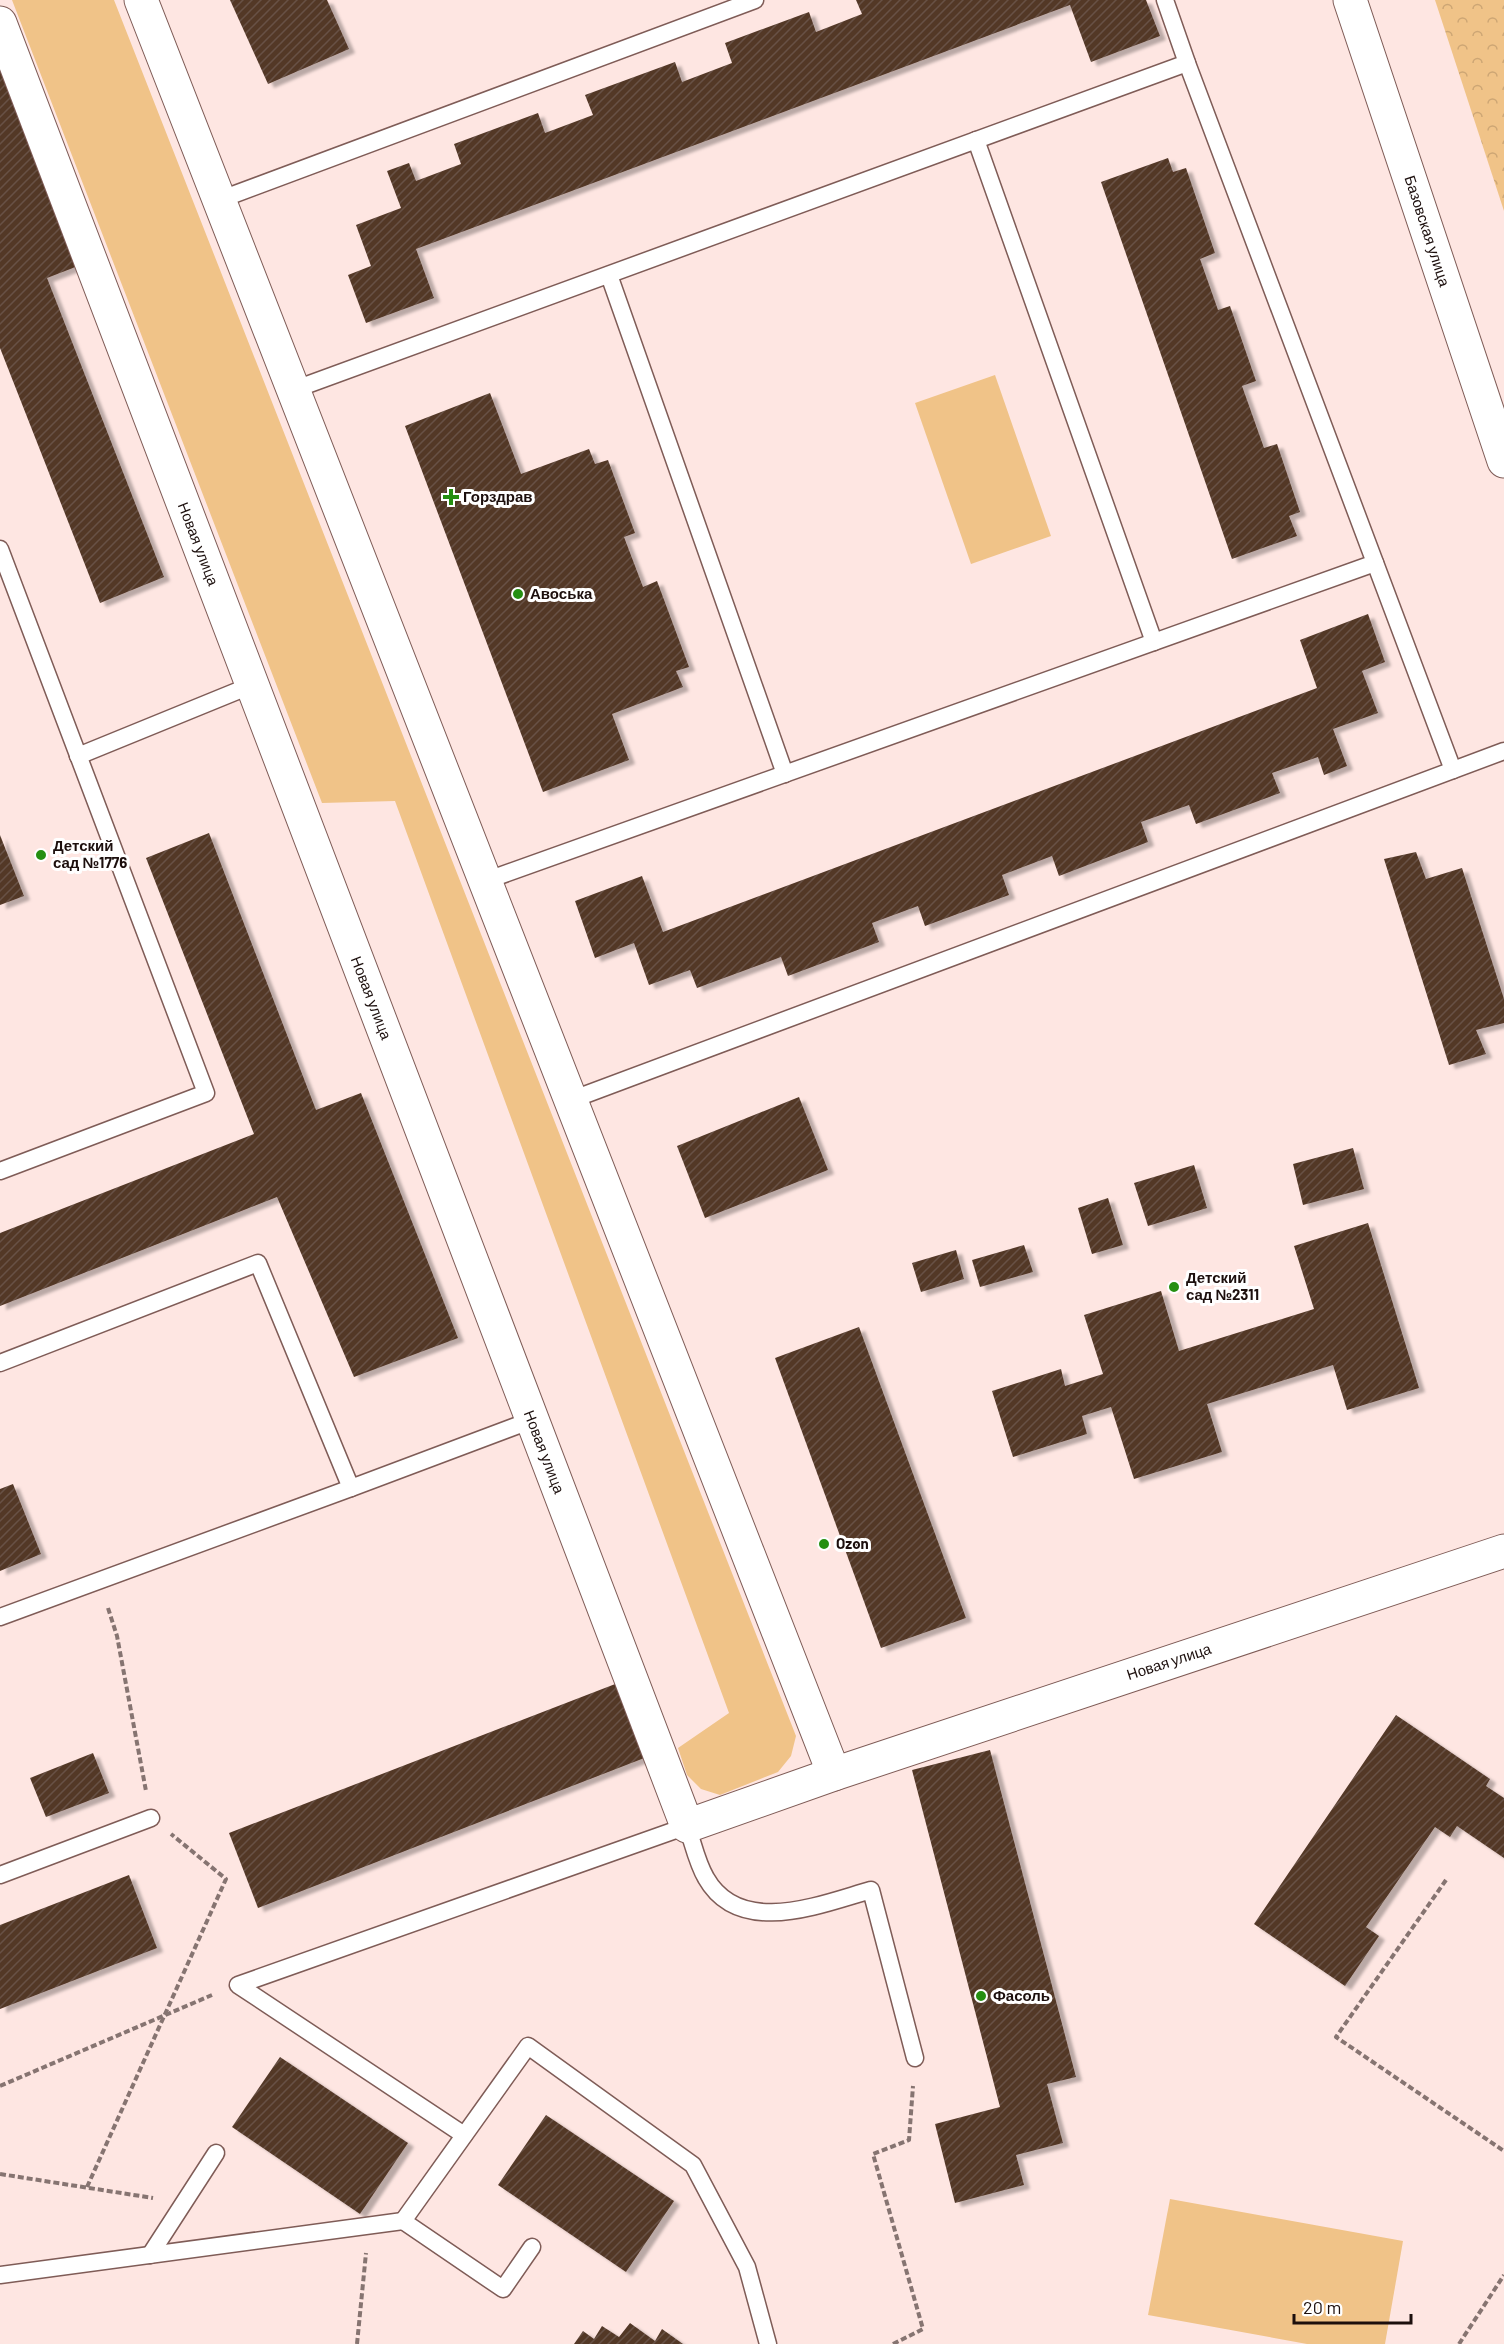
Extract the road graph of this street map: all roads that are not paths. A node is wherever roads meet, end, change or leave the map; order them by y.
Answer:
1 (141, 0) edge
2 (755, 0) edge
3 (1165, 0) edge
4 (1350, 0) edge
5 (0, 23) edge
6 (1187, 63) junction
7 (976, 140) junction
8 (219, 200) junction
9 (609, 275) junction
10 (293, 390) junction
11 (1504, 461) edge
12 (0, 549) edge
13 (1375, 563) junction
14 (1154, 642) junction
15 (252, 685) junction
16 (1504, 751) edge
17 (78, 756) junction
18 (1453, 770) junction
19 (785, 774) junction
20 (485, 881) junction
21 (571, 1100) junction
22 (0, 1171) edge
23 (0, 1363) edge
24 (532, 1420) junction
25 (351, 1488) junction
26 (1504, 1551) edge
27 (0, 1617) edge
28 (834, 1774) junction
29 (152, 1818) road end
30 (687, 1826) junction
31 (0, 1875) edge
32 (915, 2058) road end
33 (464, 2135) junction
34 (216, 2153) dead end
35 (403, 2221) junction
36 (532, 2247) dead end
37 (150, 2255) junction
38 (0, 2275) edge
39 (768, 2344) edge

1 - 8 street
2 - 8 lane
3 - 6 lane
4 - 11 street, Базовская улица
5 - 15 street, Новая улица
6 - 7 lane
6 - 13 lane
7 - 9 lane
7 - 14 lane
8 - 10 street
9 - 10 lane
9 - 19 lane
10 - 20 street
12 - 17 lane
13 - 14 lane
13 - 18 lane
14 - 19 lane
15 - 17 lane
15 - 24 street, Новая улица
16 - 18 lane
17 - 22 lane
18 - 21 lane
19 - 20 lane
20 - 21 street
21 - 28 street
23 - 25 lane
24 - 25 lane
24 - 30 street, Новая улица
25 - 27 lane
26 - 28 street, Новая улица
28 - 30 street, Новая улица
29 - 31 lane
30 - 32 lane
30 - 33 lane
33 - 35 lane
33 - 39 lane
34 - 37 lane
35 - 36 lane
35 - 37 lane
37 - 38 lane

